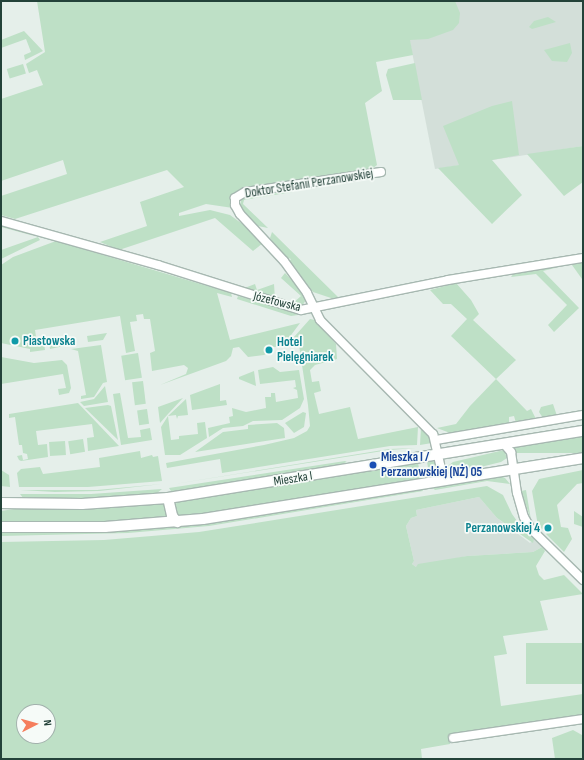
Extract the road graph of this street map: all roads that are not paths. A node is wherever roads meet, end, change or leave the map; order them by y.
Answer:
1 (381, 172) dead end
2 (1, 221) edge
3 (583, 258) edge
4 (314, 308) junction
5 (583, 416) edge
6 (583, 431) edge
7 (436, 440) junction
8 (504, 444) junction
9 (439, 455) junction
10 (583, 458) edge
11 (513, 469) junction
12 (448, 480) junction
13 (168, 498) junction
14 (1, 503) edge
15 (177, 522) junction
16 (1, 527) edge
17 (583, 580) edge
18 (583, 719) edge
19 (453, 738) dead end

1 - 4 street, Doktor Stefanii Perzanowskiej
2 - 4 street, Józefowska
3 - 4 street, Józefowska
4 - 7 street, Doktor Stefanii Perzanowskiej
5 - 7 street
6 - 8 street, Mieszka I
7 - 9 street, Doktor Stefanii Perzanowskiej
8 - 9 street, Mieszka I
8 - 11 street
9 - 12 street, Doktor Stefanii Perzanowskiej
9 - 13 street, Mieszka I
10 - 11 street, Mieszka I
11 - 12 street, Mieszka I
11 - 17 street
12 - 15 street, Mieszka I
13 - 14 street, Mieszka I
13 - 15 street
15 - 16 street, Mieszka I
18 - 19 street

